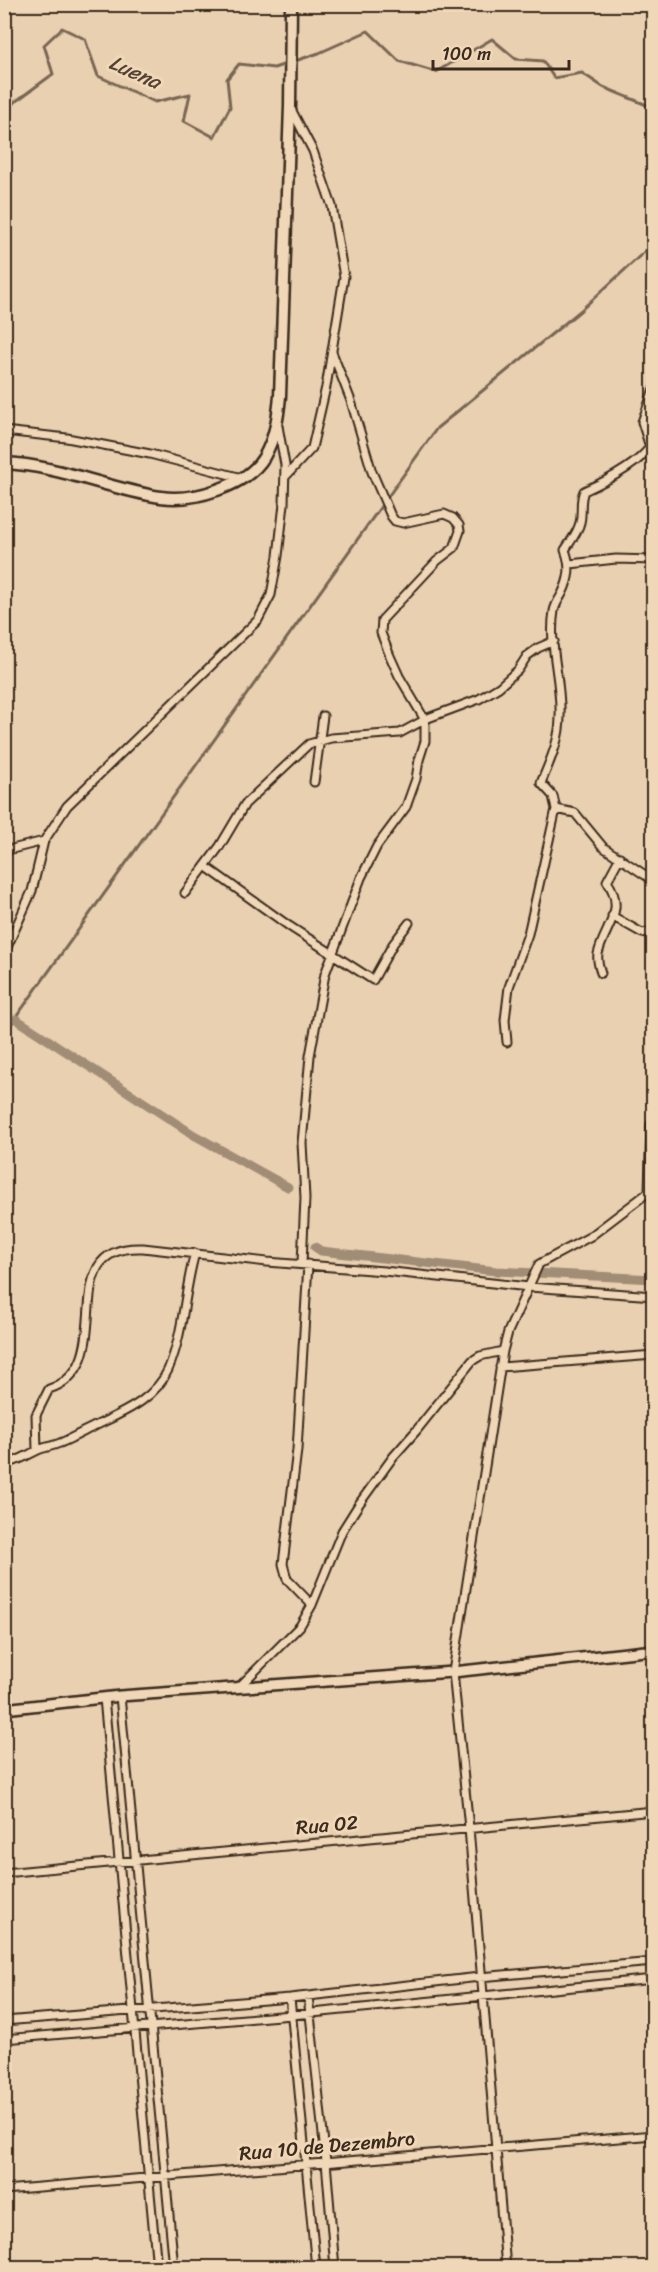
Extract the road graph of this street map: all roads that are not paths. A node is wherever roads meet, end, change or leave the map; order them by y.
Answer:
1 (291, 4) edge
2 (290, 101) junction
3 (332, 352) junction
4 (654, 389) edge
5 (645, 407) junction
6 (654, 411) edge
7 (278, 423) junction
8 (4, 431) edge
9 (4, 463) edge
10 (285, 477) junction
11 (242, 478) junction
12 (654, 560) edge
13 (570, 564) junction
14 (554, 641) junction
15 (323, 716) dead end
16 (426, 720) junction
17 (320, 740) junction
18 (314, 782) dead end
19 (556, 809) junction
20 (44, 841) junction
21 (4, 850) edge
22 (620, 858) junction
23 (205, 866) junction
24 (654, 881) edge
25 (185, 893) dead end
26 (612, 916) junction
27 (409, 923) dead end
28 (654, 931) edge
29 (331, 953) junction
30 (4, 954) edge
31 (601, 973) dead end
32 (507, 1042) dead end
33 (651, 1124) dead end
34 (651, 1190) edge
35 (195, 1253) junction
36 (305, 1263) junction
37 (529, 1287) junction
38 (654, 1296) edge
39 (503, 1351) junction
40 (654, 1355) edge
41 (500, 1367) junction
42 (37, 1450) junction
43 (4, 1464) edge
44 (312, 1605) junction
45 (654, 1650) edge
46 (453, 1672) junction
47 (239, 1687) junction
48 (120, 1696) junction
49 (104, 1698) junction
50 (4, 1709) edge
51 (654, 1811) edge
52 (469, 1828) junction
53 (135, 1860) junction
54 (120, 1862) junction
55 (4, 1873) edge
56 (654, 1962) edge
57 (480, 1977) junction
58 (654, 1980) edge
59 (483, 1995) junction
60 (308, 1996) junction
61 (290, 1998) junction
62 (148, 2009) junction
63 (132, 2011) junction
64 (310, 2013) junction
65 (292, 2015) junction
66 (4, 2021) edge
67 (151, 2025) junction
68 (135, 2028) junction
69 (4, 2039) edge
70 (654, 2135) edge
71 (496, 2147) junction
72 (326, 2162) junction
73 (308, 2164) junction
74 (167, 2176) junction
75 (149, 2179) junction
76 (4, 2190) edge
77 (157, 2268) edge
78 (174, 2268) edge
79 (316, 2268) edge
80 (335, 2268) edge
81 (506, 2268) edge

1 - 2 main road
2 - 3 street
2 - 7 main road
3 - 10 street
3 - 16 street
4 - 5 street
5 - 6 street
5 - 13 street
7 - 10 street
7 - 11 main road
8 - 11 street
9 - 11 main road
10 - 20 street
12 - 13 street
13 - 14 street
14 - 16 street
14 - 19 street
15 - 17 street
16 - 17 street
16 - 29 street
17 - 18 street
17 - 23 street
19 - 22 street
19 - 32 street
20 - 21 street
20 - 30 street
22 - 24 street
22 - 26 street
23 - 25 street
23 - 29 street
26 - 28 street
26 - 31 street
27 - 29 street
29 - 36 street
33 - 34 street
34 - 37 street
35 - 36 street
35 - 42 street
35 - 42 street
36 - 37 street
36 - 44 street
37 - 38 street
37 - 39 street
39 - 41 street
39 - 44 street
40 - 41 street
41 - 46 street
42 - 43 street
44 - 47 street
45 - 46 street
46 - 47 street
46 - 52 street
47 - 48 street
48 - 49 street
48 - 53 street
49 - 50 street
49 - 54 street
51 - 52 street, Rua 02
52 - 53 street, Rua 02
52 - 57 street
53 - 54 street, Rua 02
53 - 62 street
54 - 55 street, Rua 02
54 - 63 street
56 - 57 street
57 - 59 street
57 - 60 street
58 - 59 street
59 - 64 street
59 - 71 street
60 - 61 street
60 - 64 street
61 - 62 street
61 - 65 street
62 - 63 street
62 - 67 street
63 - 66 street
63 - 68 street
64 - 65 street
64 - 72 street
65 - 67 street
65 - 73 street
67 - 68 street
67 - 74 street
68 - 69 street
68 - 75 street
70 - 71 street, Rua 10 de Dezembro
71 - 72 street, Rua 10 de Dezembro
71 - 81 street
72 - 73 street, Rua 10 de Dezembro
72 - 80 street
73 - 74 street, Rua 10 de Dezembro
73 - 79 street
74 - 75 street, Rua 10 de Dezembro
74 - 78 street
75 - 76 street, Rua 10 de Dezembro
75 - 77 street

